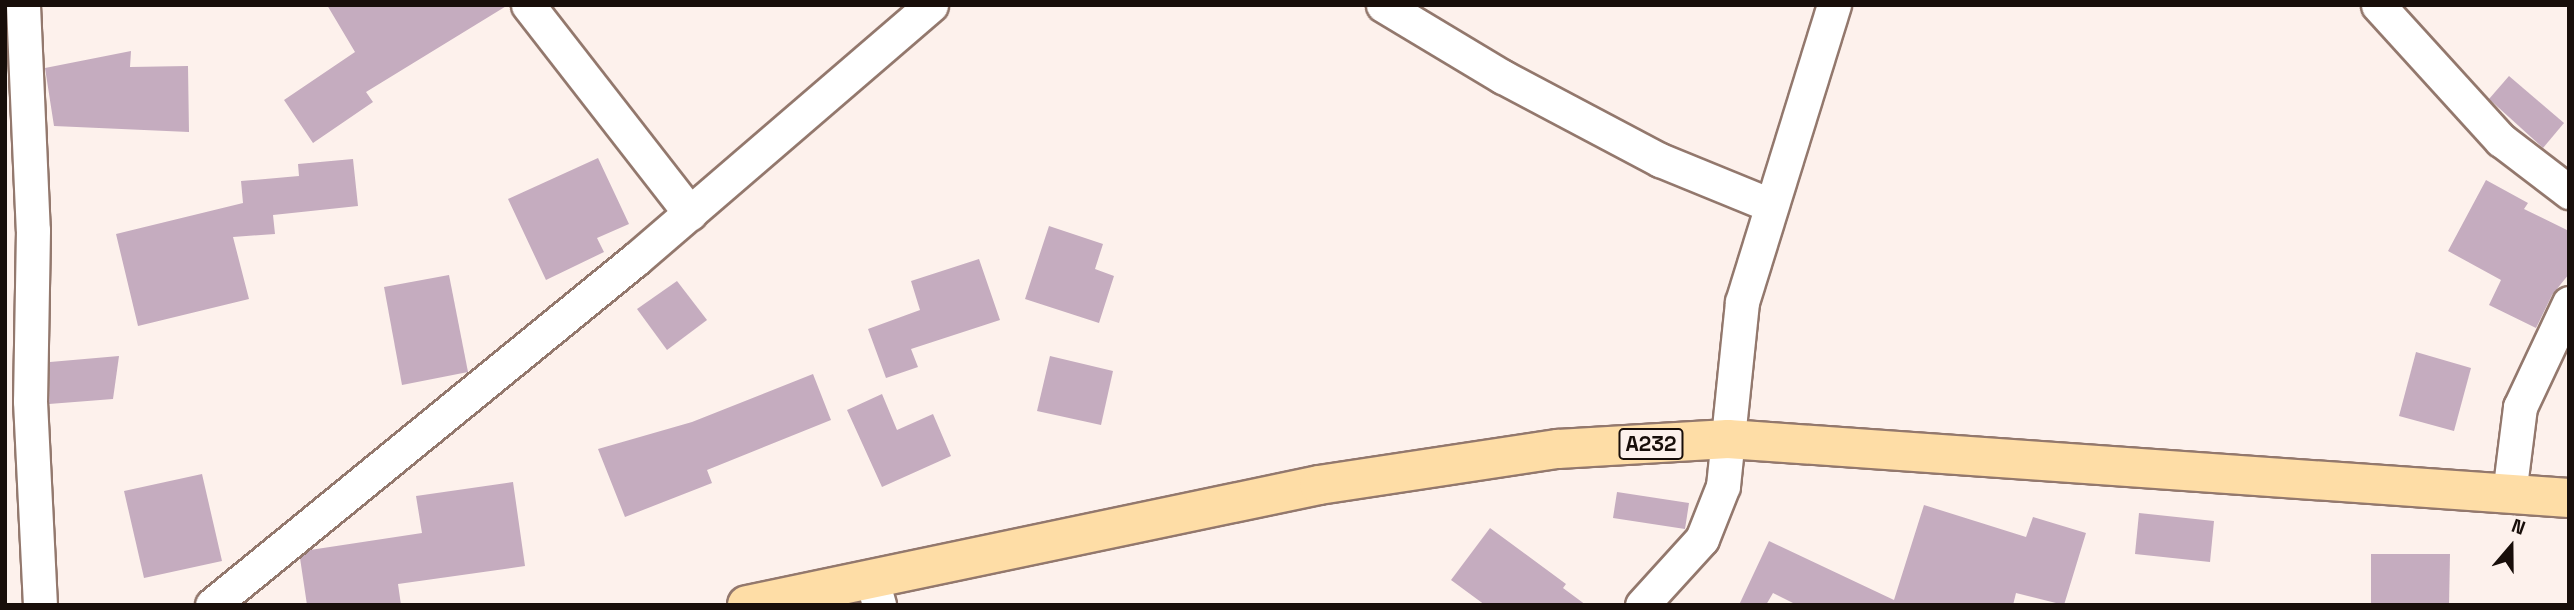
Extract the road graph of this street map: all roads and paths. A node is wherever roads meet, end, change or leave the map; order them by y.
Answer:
1 (23, 5) edge
2 (528, 5) edge
3 (931, 5) edge
4 (1383, 5) edge
5 (1833, 5) edge
6 (2378, 5) edge
7 (2569, 192) edge
8 (1770, 205) junction
9 (690, 213) junction
10 (2569, 303) edge
11 (1728, 439) junction
12 (2509, 494) junction
13 (2569, 498) edge
14 (876, 593) edge
15 (40, 605) edge
16 (212, 605) edge
17 (747, 605) edge
18 (1642, 605) edge

1 - 15 street
2 - 9 street
3 - 9 street
4 - 8 street
5 - 8 street
6 - 7 street
8 - 11 street
9 - 16 street
10 - 12 street
11 - 12 main road, A232
11 - 14 main road, A232
11 - 18 street
12 - 13 main road, A232
14 - 17 main road, A232

